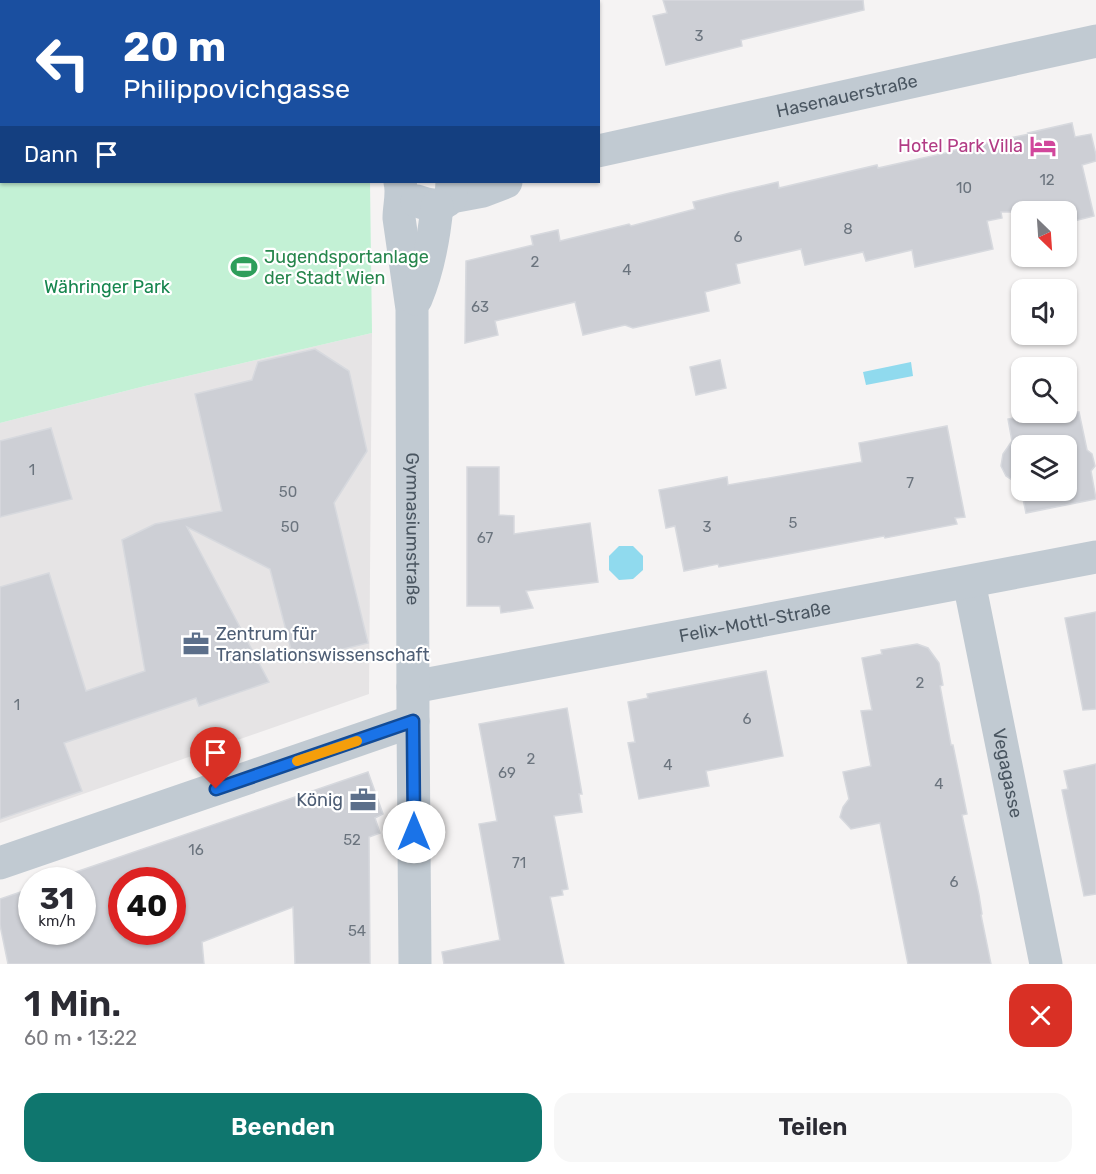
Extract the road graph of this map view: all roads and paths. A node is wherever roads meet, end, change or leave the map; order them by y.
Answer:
1 (1096, 41) edge
2 (600, 151) edge
3 (503, 183) edge
4 (401, 186) edge
5 (447, 195) edge
6 (412, 309) junction
7 (1096, 557) edge
8 (969, 582) junction
9 (413, 687) junction
10 (413, 721) junction
11 (0, 863) edge
12 (415, 964) edge
13 (1046, 964) edge

1 - 2 street, Hasenauerstraße
3 - 5 street
4 - 5 street, Gymnasiumstraße
4 - 6 street, Gymnasiumstraße
5 - 6 street, Gymnasiumstraße
6 - 9 street, Gymnasiumstraße
7 - 8 street, Felix-Mottl-Straße
8 - 9 street, Felix-Mottl-Straße
8 - 13 street, Vegagasse
9 - 10 street, Gymnasiumstraße
10 - 11 street
10 - 12 street, Gymnasiumstraße

